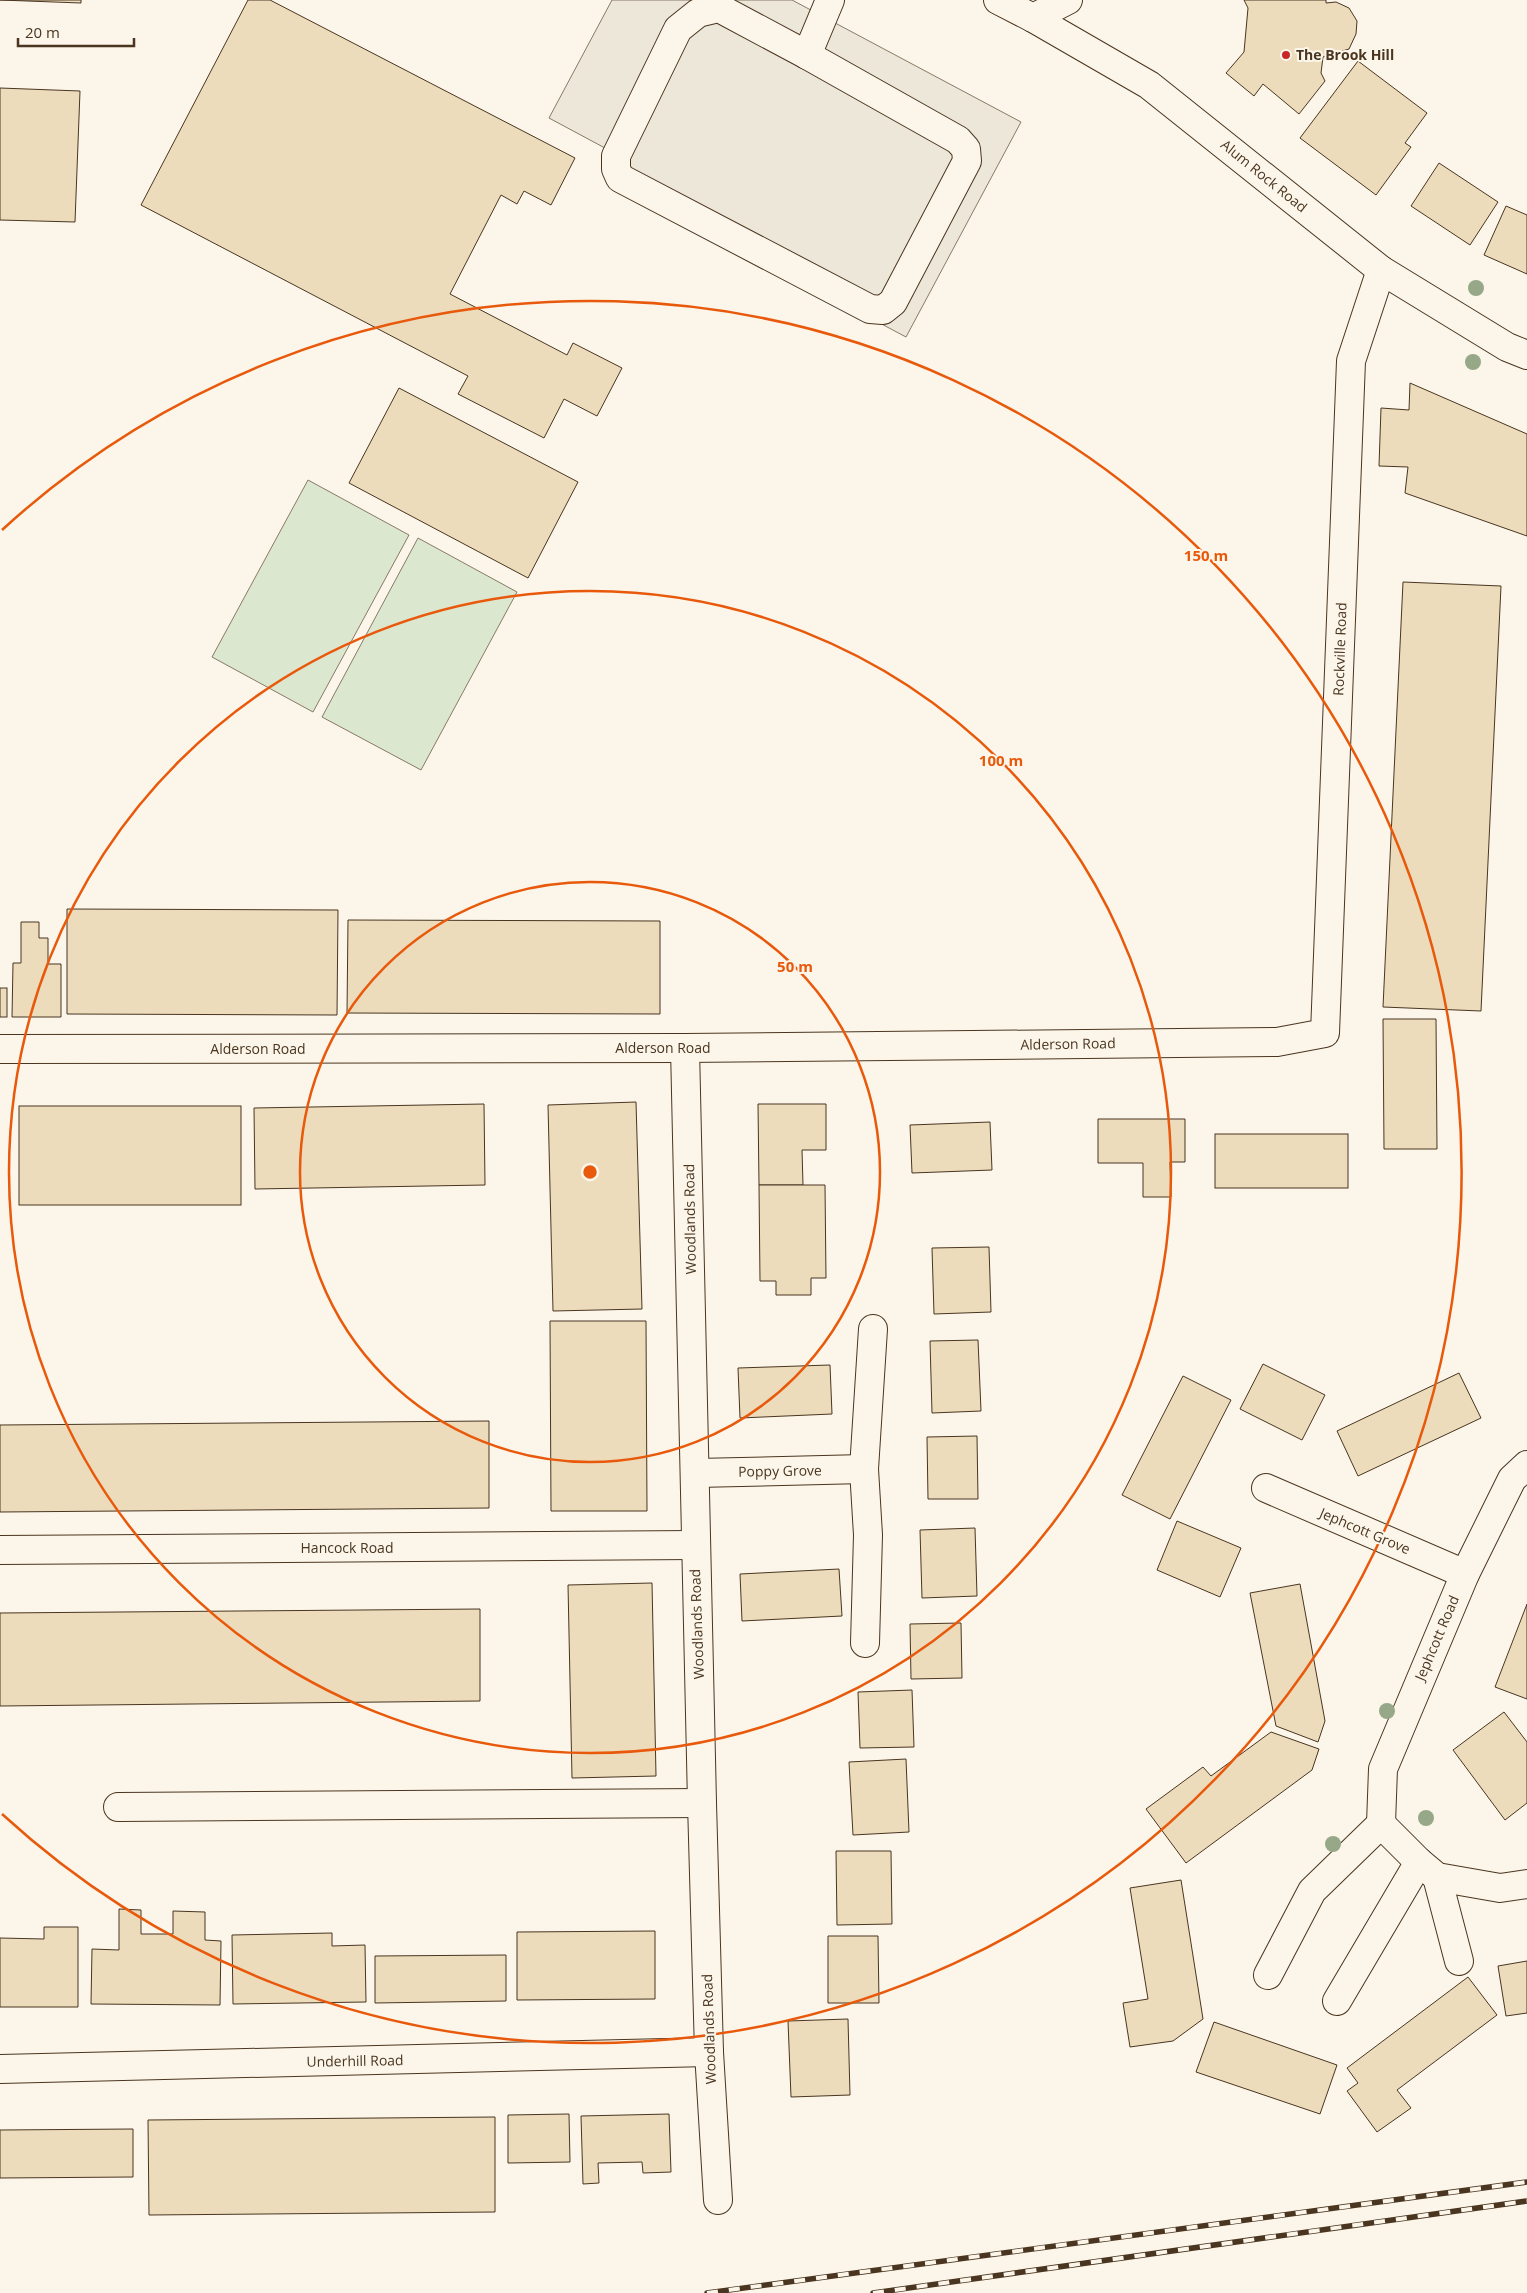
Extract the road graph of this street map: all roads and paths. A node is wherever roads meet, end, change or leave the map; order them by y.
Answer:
1 (830, 0) edge
2 (998, 0) edge
3 (1068, 0) edge
4 (1033, 18) junction
5 (807, 55) junction
6 (1381, 270) junction
7 (1527, 355) edge
8 (1325, 1033) joint
9 (686, 1048) junction
10 (0, 1049) edge
11 (873, 1329) dead end
12 (1527, 1465) edge
13 (864, 1469) junction
14 (696, 1473) junction
15 (1266, 1488) dead end
16 (695, 1545) junction
17 (0, 1550) edge
18 (1464, 1574) junction
19 (865, 1643) dead end
20 (702, 1803) junction
21 (118, 1807) dead end
22 (1381, 1824) junction
23 (1428, 1870) junction
24 (1527, 1884) edge
25 (1459, 1961) dead end
26 (1268, 1975) dead end
27 (1337, 2001) dead end
28 (709, 2052) junction
29 (0, 2069) edge
30 (718, 2200) dead end

1 - 5 street
2 - 4 street, Alum Rock Road
3 - 4 street
4 - 6 street, Alum Rock Road
5 - 5 street
6 - 7 street, Alum Rock Road
6 - 8 street, Rockville Road
8 - 9 street, Alderson Road
9 - 10 street, Alderson Road
9 - 14 street, Woodlands Road
11 - 13 street
12 - 18 street, Jephcott Road
13 - 14 street, Poppy Grove
13 - 19 street
14 - 16 street, Woodlands Road
15 - 18 street, Jephcott Grove
16 - 17 street, Hancock Road
16 - 20 street, Woodlands Road
18 - 22 street, Jephcott Road
20 - 21 street
20 - 28 street, Woodlands Road
22 - 23 street
22 - 26 street
23 - 24 street
23 - 25 street
23 - 27 street
28 - 29 street, Underhill Road
28 - 30 street, Woodlands Road

